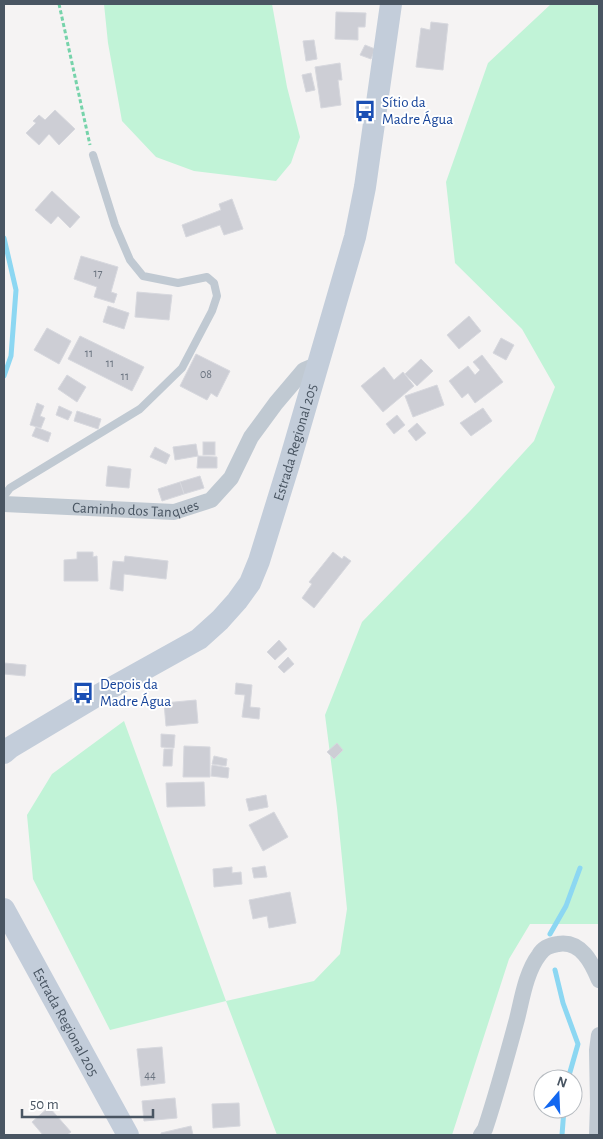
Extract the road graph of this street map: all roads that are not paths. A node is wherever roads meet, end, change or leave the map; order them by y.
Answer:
1 (391, 4) edge
2 (92, 155) road end
3 (318, 364) junction
4 (4, 496) edge
5 (4, 504) edge
6 (4, 753) edge
7 (4, 909) edge
8 (599, 980) edge
9 (599, 1035) edge
10 (128, 1135) edge
11 (481, 1135) edge
12 (597, 1135) edge

1 - 3 main road, Estrada Regional 205
2 - 4 lane
3 - 5 street, Caminho dos Tanques
3 - 6 main road, Estrada Regional 205
7 - 10 main road, Estrada Regional 205
8 - 11 street
9 - 12 street

